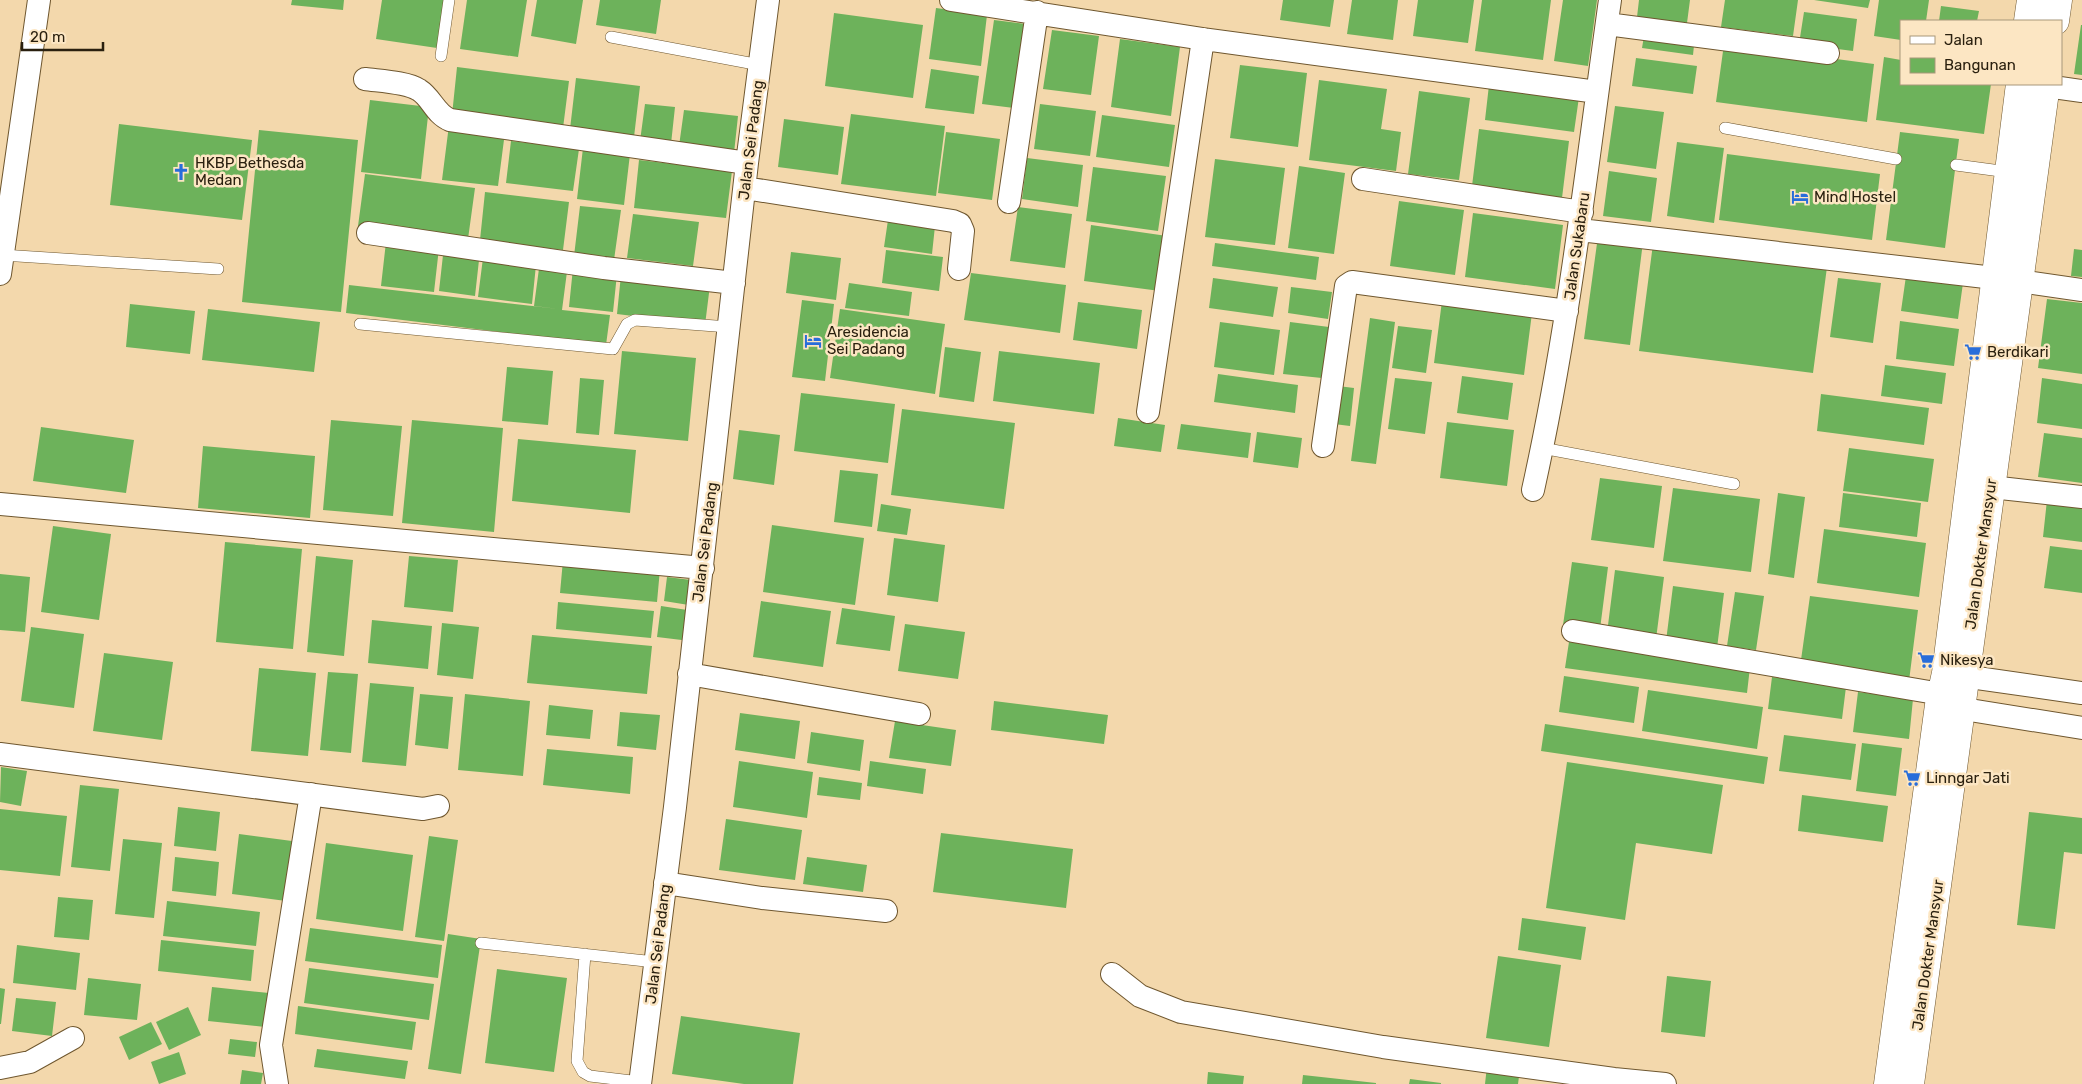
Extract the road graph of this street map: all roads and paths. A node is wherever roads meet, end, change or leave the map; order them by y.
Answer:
1 (39, 0) edge
2 (449, 0) edge
3 (768, 0) edge
4 (951, 0) edge
5 (1610, 0) edge
6 (2031, 0) edge
7 (2058, 0) edge
8 (1037, 12) junction
9 (2028, 20) edge
10 (2055, 20) edge
11 (1607, 24) junction
12 (612, 37) dead end
13 (1203, 39) junction
14 (1828, 53) dead end
15 (441, 56) dead end
16 (760, 65) junction
17 (365, 79) dead end
18 (2037, 85) edge
19 (2037, 85) edge
20 (2043, 85) edge
21 (2082, 91) edge
22 (1597, 92) junction
23 (1725, 128) dead end
24 (1896, 159) dead end
25 (747, 163) junction
26 (1956, 165) dead end
27 (2008, 172) junction
28 (1363, 179) dead end
29 (745, 188) junction
30 (1009, 202) dead end
31 (1581, 221) junction
32 (368, 232) dead end
33 (1, 264) edge
34 (218, 269) dead end
35 (959, 269) dead end
36 (2007, 279) junction
37 (734, 283) junction
38 (2082, 290) edge
39 (1567, 311) junction
40 (360, 324) dead end
41 (729, 327) junction
42 (1148, 412) dead end
43 (1323, 446) dead end
44 (1542, 448) junction
45 (1734, 484) dead end
46 (1991, 487) junction
47 (1533, 490) dead end
48 (2082, 496) edge
49 (0, 504) edge
50 (703, 568) junction
51 (1573, 631) dead end
52 (689, 674) junction
53 (1950, 691) junction
54 (2082, 693) edge
55 (919, 714) dead end
56 (2082, 728) edge
57 (0, 754) edge
58 (311, 794) junction
59 (438, 806) dead end
60 (666, 883) junction
61 (886, 911) dead end
62 (481, 943) dead end
63 (585, 954) junction
64 (655, 962) junction
65 (1112, 974) dead end
66 (73, 1038) dead end
67 (0, 1068) edge
68 (640, 1083) edge
69 (277, 1084) edge
70 (1664, 1084) edge
71 (1888, 1084) edge
72 (1910, 1084) edge

1 - 33 street
2 - 15 lane
3 - 16 street, Jalan Sei Padang
4 - 8 street
5 - 11 street, Jalan Sukabaru
6 - 9 main road
7 - 10 main road
8 - 13 street
8 - 30 street
11 - 14 street
11 - 22 street, Jalan Sukabaru
12 - 16 lane
13 - 22 street
13 - 42 street
16 - 25 street, Jalan Sei Padang
17 - 25 street
18 - 27 main road, Jalan Dokter Mansyur
19 - 36 main road, Jalan Dokter Mansyur
20 - 21 street
22 - 31 street, Jalan Sukabaru
23 - 24 lane
25 - 29 street, Jalan Sei Padang
26 - 27 lane
27 - 36 main road, Jalan Dokter Mansyur
28 - 31 street
29 - 35 street
29 - 37 street, Jalan Sei Padang
31 - 36 street
31 - 39 street, Jalan Sukabaru
32 - 37 street
33 - 34 lane
36 - 38 street
36 - 46 main road, Jalan Dokter Mansyur
36 - 53 main road, Jalan Dokter Mansyur
37 - 41 street, Jalan Sei Padang
39 - 43 street
39 - 44 street, Jalan Sukabaru
40 - 41 lane
41 - 50 street, Jalan Sei Padang
44 - 45 lane
44 - 47 street, Jalan Sukabaru
46 - 48 street
46 - 53 main road, Jalan Dokter Mansyur
49 - 50 street
50 - 52 street, Jalan Sei Padang
51 - 53 street
52 - 55 street
52 - 60 street, Jalan Sei Padang
53 - 54 street
53 - 56 street
53 - 71 main road, Jalan Dokter Mansyur
53 - 72 main road, Jalan Dokter Mansyur
57 - 58 street
58 - 59 street
58 - 69 street
60 - 61 street
60 - 64 street, Jalan Sei Padang
62 - 63 lane
63 - 64 lane
63 - 68 lane
64 - 68 street, Jalan Sei Padang
65 - 70 street
66 - 67 street

